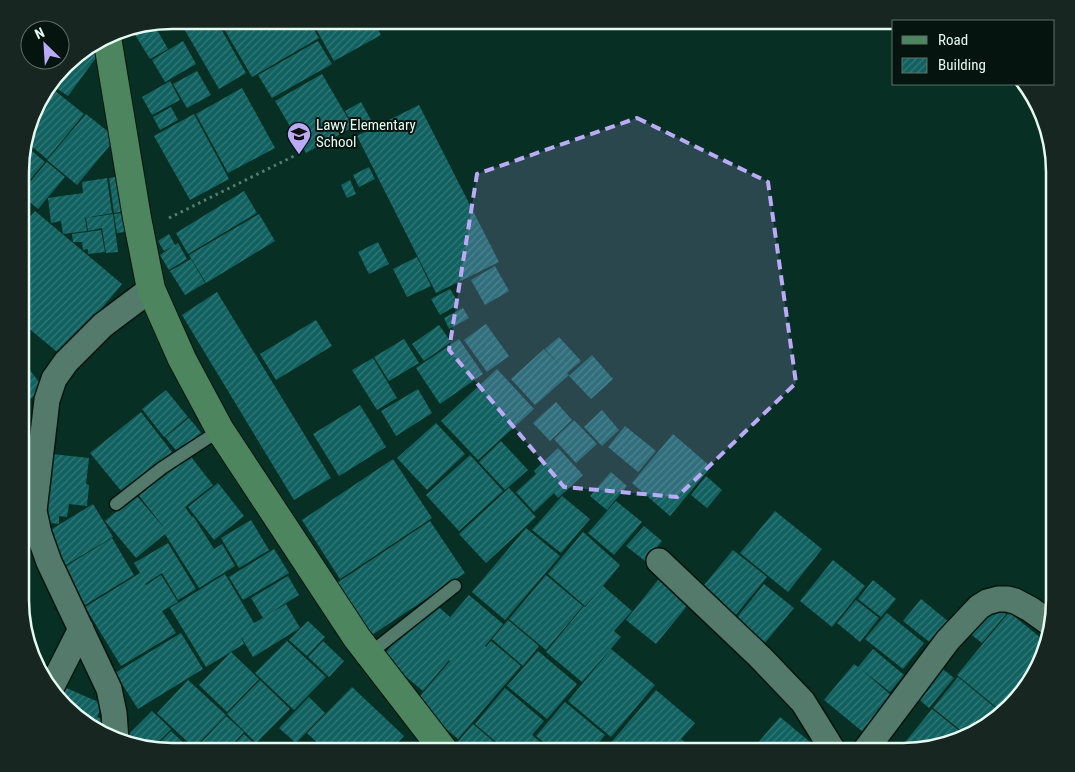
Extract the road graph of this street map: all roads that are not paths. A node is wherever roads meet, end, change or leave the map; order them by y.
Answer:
1 (107, 44) edge
2 (151, 289) junction
3 (220, 430) junction
4 (29, 499) edge
5 (116, 504) dead end
6 (29, 514) edge
7 (659, 561) dead end
8 (455, 586) dead end
9 (1045, 620) edge
10 (81, 628) junction
11 (369, 654) junction
12 (54, 681) edge
13 (115, 731) edge
14 (438, 743) edge
15 (828, 743) edge
16 (871, 743) edge

1 - 2 main road
2 - 3 main road
2 - 4 street
3 - 5 lane
3 - 11 main road
6 - 10 street
7 - 15 street
8 - 11 lane
9 - 16 street
10 - 12 street
10 - 13 street
11 - 14 main road

